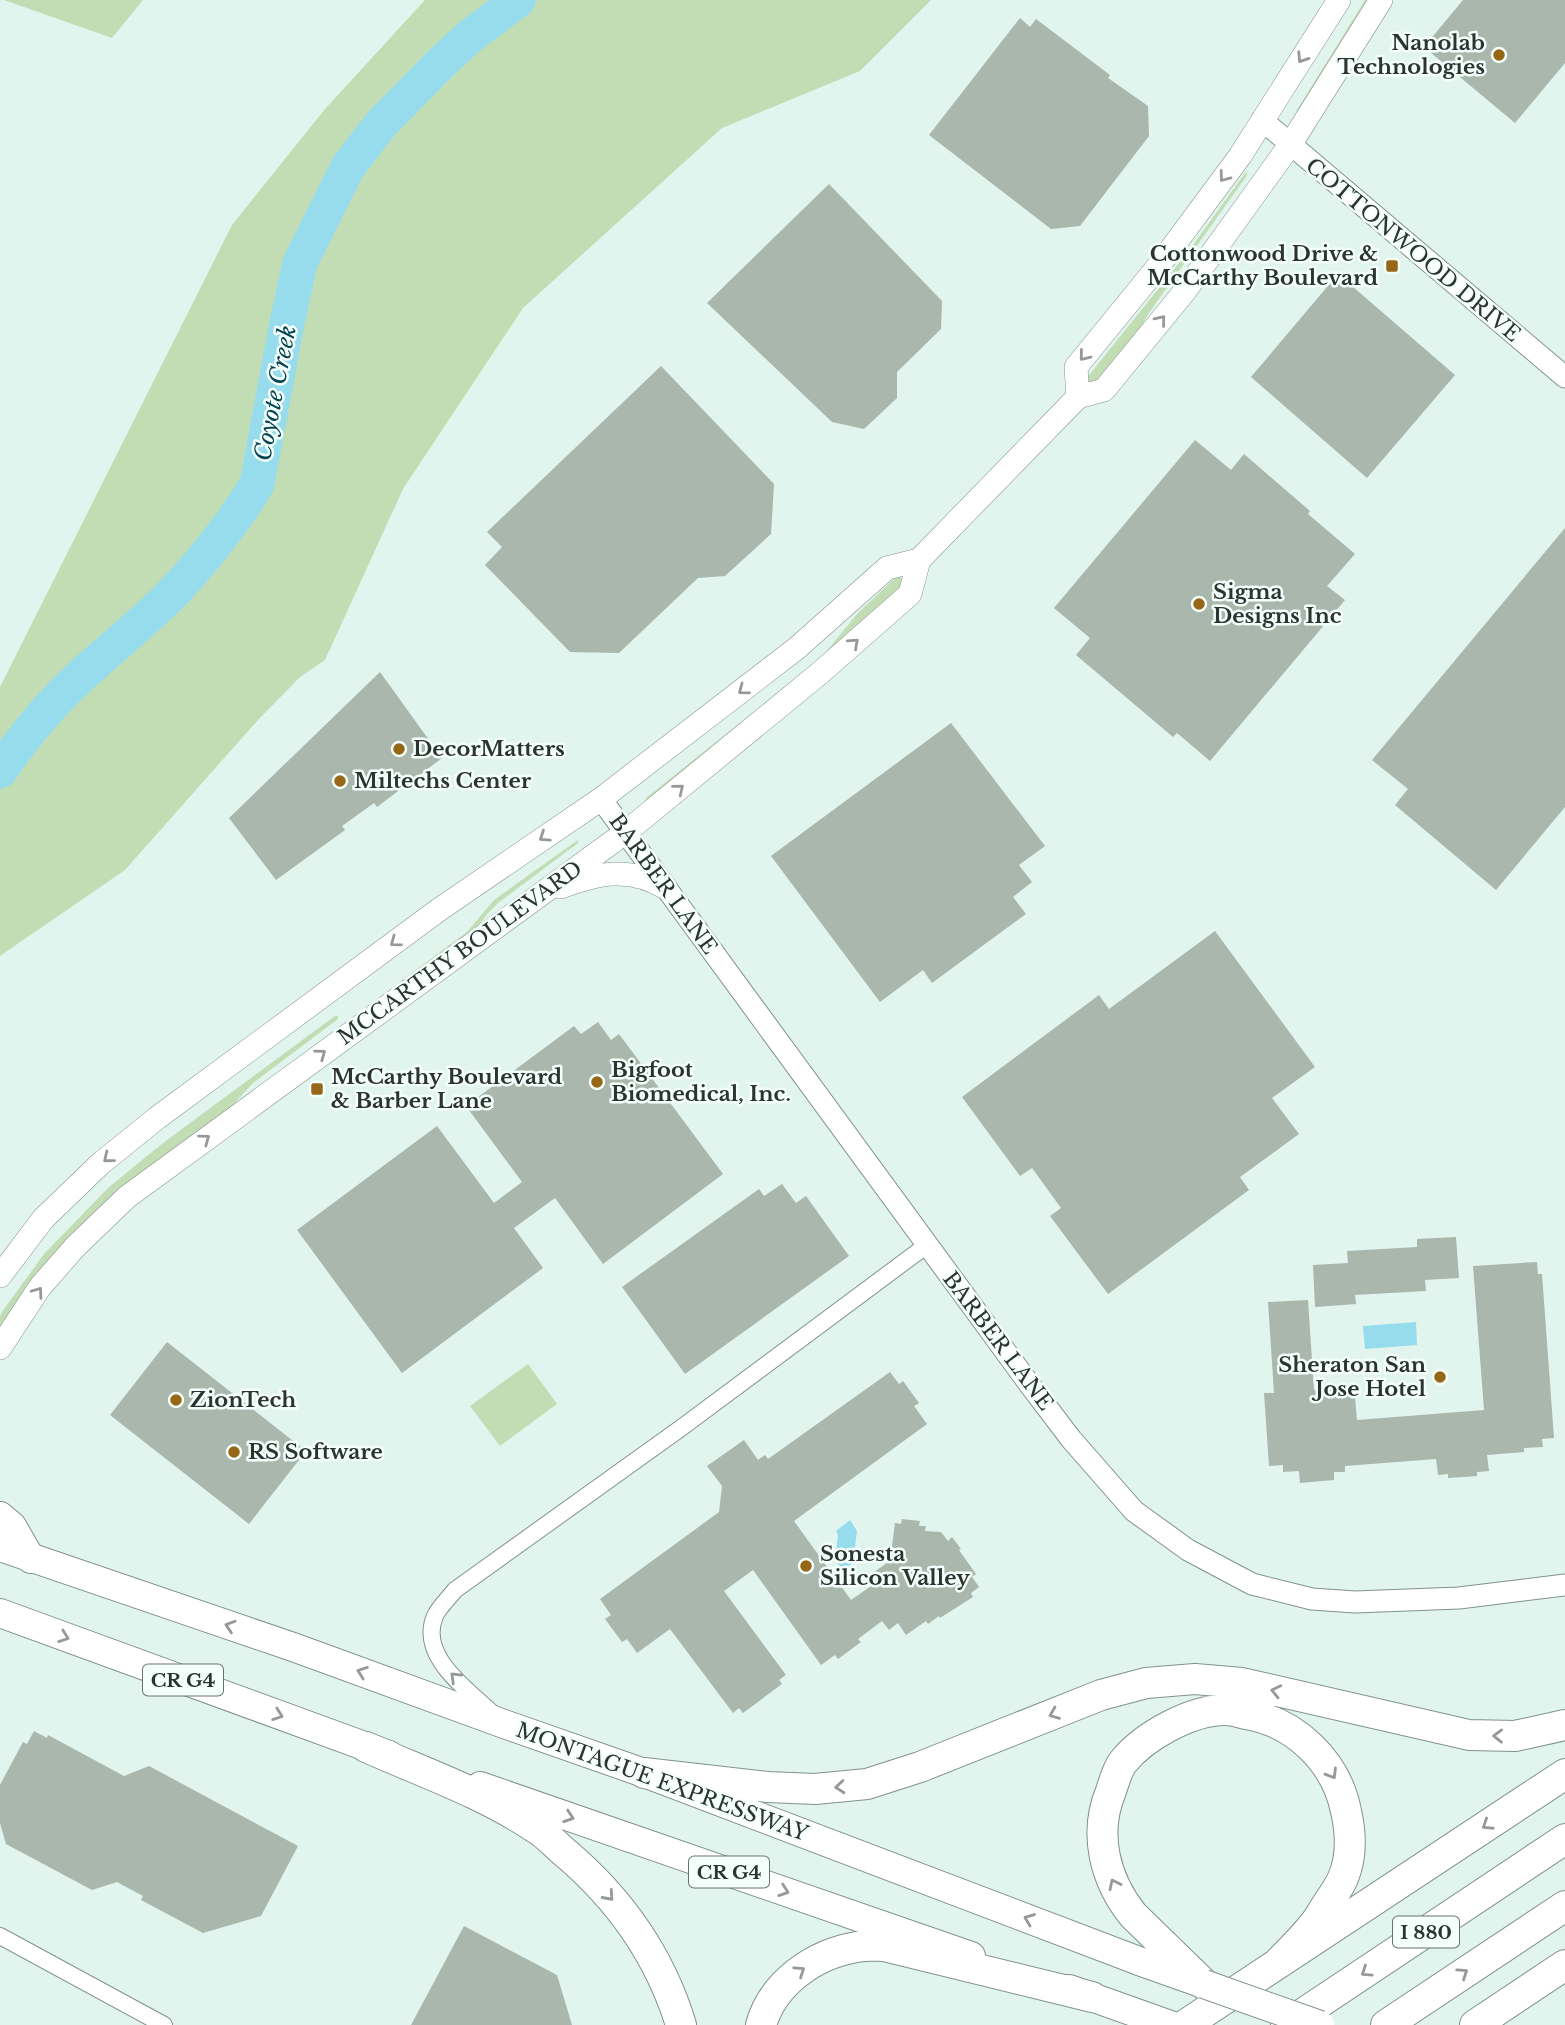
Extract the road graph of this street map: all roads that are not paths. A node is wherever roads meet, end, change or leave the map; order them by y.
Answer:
1 (1339, 0) edge
2 (1381, 0) edge
3 (1262, 120) junction
4 (1290, 145) junction
5 (1565, 377) edge
6 (1077, 397) junction
7 (919, 560) junction
8 (601, 799) junction
9 (626, 832) junction
10 (666, 888) junction
11 (538, 896) junction
12 (927, 1245) junction
13 (0, 1276) edge
14 (0, 1348) edge
15 (0, 1516) edge
16 (0, 1547) edge
17 (32, 1559) junction
18 (1565, 1585) edge
19 (0, 1614) edge
20 (503, 1724) junction
21 (1565, 1725) edge
22 (366, 1747) junction
23 (644, 1773) junction
24 (1565, 1774) edge
25 (1565, 1839) edge
26 (1565, 1906) edge
27 (0, 1936) edge
28 (1279, 1962) junction
29 (1565, 1965) edge
30 (1204, 1984) junction
31 (1092, 1997) junction
32 (164, 2025) edge
33 (681, 2025) edge
34 (761, 2025) edge
35 (1170, 2025) edge
36 (1185, 2025) edge
37 (1286, 2025) edge
38 (1320, 2025) edge
39 (1386, 2025) edge
40 (1475, 2025) edge

1 -> 3 main road
2 - 4 main road, MCCARTHY BOULEVARD
3 - 4 street, COTTONWOOD DRIVE
3 -> 6 main road
4 - 5 street, COTTONWOOD DRIVE
6 -> 4 main road, MCCARTHY BOULEVARD
6 - 7 main road, MCCARTHY BOULEVARD
7 -> 8 main road, MCCARTHY BOULEVARD
9 -> 7 main road, MCCARTHY BOULEVARD
8 - 9 street, BARBER LANE
8 -> 13 main road, MCCARTHY BOULEVARD
9 - 10 street, BARBER LANE
9 - 11 main road, MCCARTHY BOULEVARD
10 - 11 main road
10 - 12 street, BARBER LANE
14 -> 11 main road, MCCARTHY BOULEVARD
12 - 18 street, BARBER LANE
20 -> 12 street
15 - 17 highway
16 - 17 highway, MONTAGUE EXPRESSWAY
20 -> 17 highway, MONTAGUE EXPRESSWAY
19 -> 22 highway, CR G4
20 - 23 highway, MONTAGUE EXPRESSWAY
21 -> 23 highway
22 -> 31 highway, CR G4
22 -> 33 highway
30 -> 23 highway, MONTAGUE EXPRESSWAY
24 -> 28 highway
25 -> 37 highway, I 880
39 -> 26 highway, I 880
27 - 32 street
30 -> 28 highway
28 - 36 highway
29 - 40 highway
30 - 38 highway, MONTAGUE EXPRESSWAY, bridge
34 -> 31 highway
31 - 35 highway, CR G4

